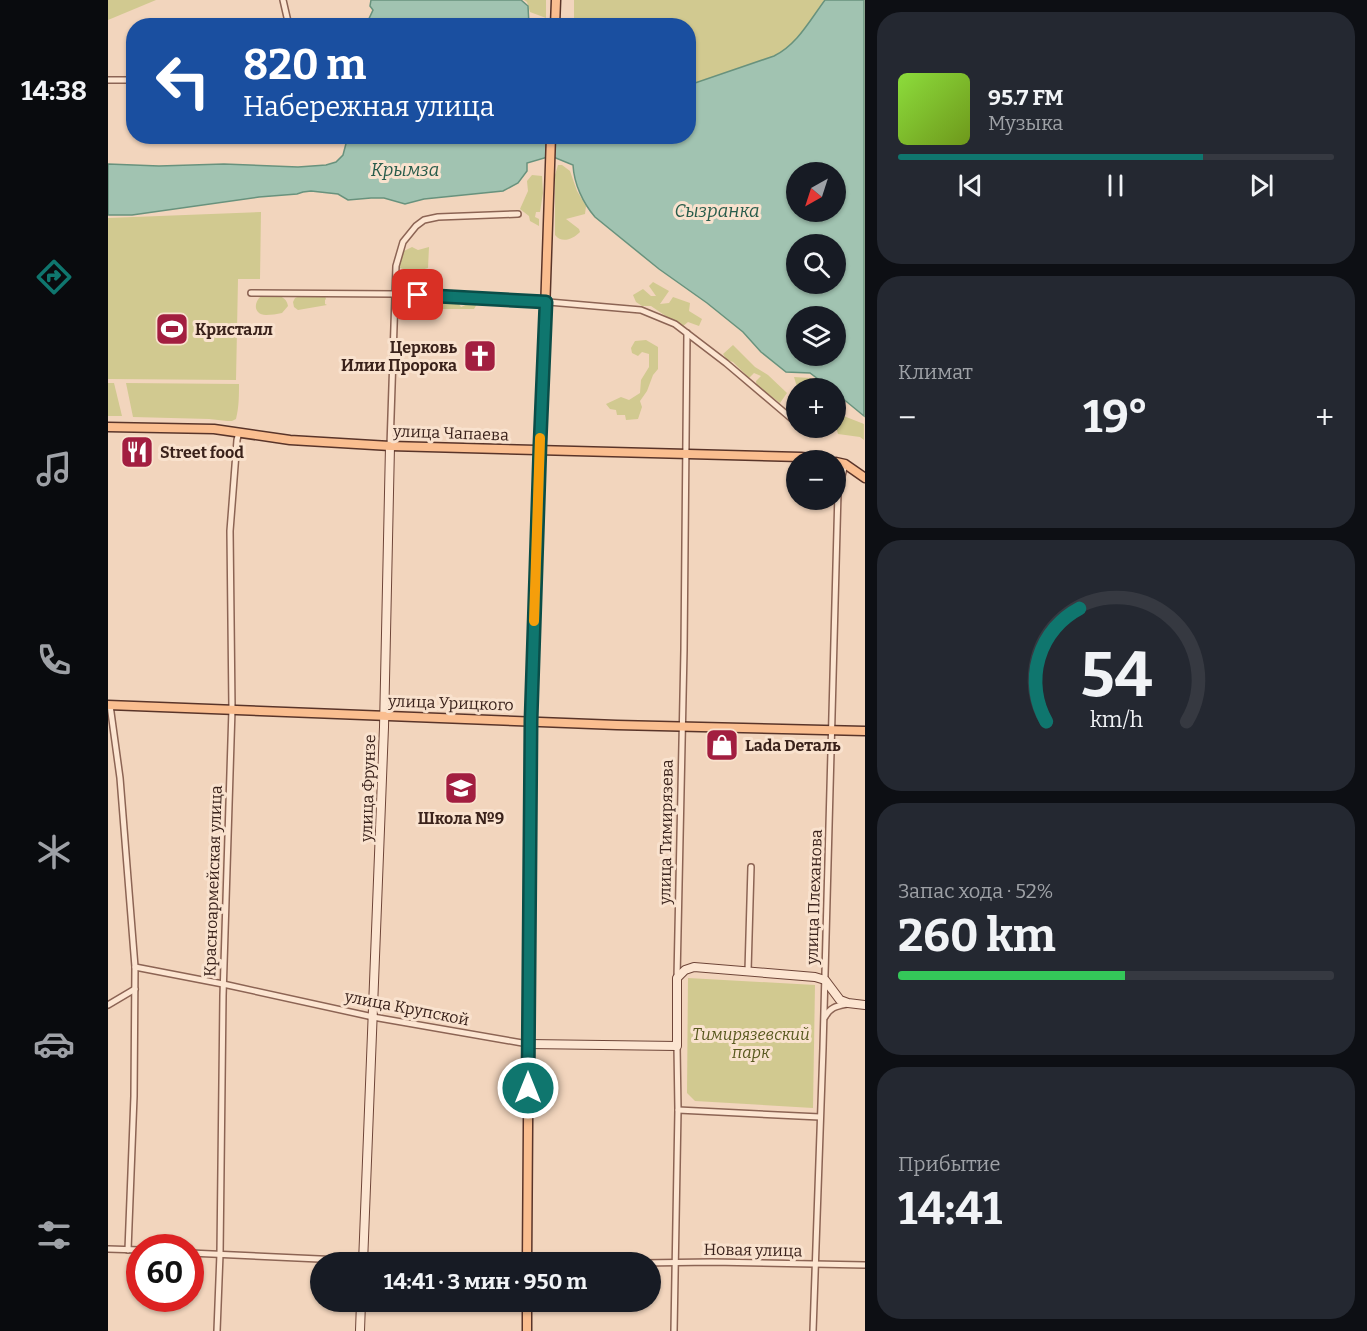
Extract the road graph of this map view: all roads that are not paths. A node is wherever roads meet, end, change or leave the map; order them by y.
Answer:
1 (283, 0) edge
2 (556, 0) edge
3 (287, 18) edge
4 (555, 18) edge
5 (108, 80) edge
6 (126, 80) edge
7 (551, 144) edge
8 (518, 214) dead end
9 (251, 293) dead end
10 (395, 294) junction
11 (546, 302) junction
12 (687, 333) junction
13 (786, 414) edge
14 (108, 427) edge
15 (239, 432) junction
16 (390, 446) junction
17 (540, 450) junction
18 (686, 455) junction
19 (786, 458) edge
20 (846, 467) edge
21 (864, 478) edge
22 (838, 510) edge
23 (109, 705) edge
24 (232, 710) junction
25 (384, 716) junction
26 (531, 721) junction
27 (683, 726) junction
28 (832, 731) junction
29 (864, 731) edge
30 (751, 867) dead end
31 (135, 967) junction
32 (748, 971) junction
33 (677, 978) junction
34 (825, 980) junction
35 (223, 984) junction
36 (135, 989) junction
37 (848, 1004) junction
38 (108, 1005) edge
39 (864, 1005) edge
40 (373, 1017) junction
41 (823, 1021) junction
42 (528, 1044) junction
43 (676, 1046) junction
44 (678, 1110) junction
45 (820, 1117) junction
46 (129, 1234) edge
47 (108, 1249) edge
48 (126, 1250) edge
49 (363, 1252) edge
50 (527, 1252) edge
51 (204, 1253) edge
52 (220, 1254) junction
53 (310, 1259) edge
54 (661, 1262) edge
55 (676, 1262) junction
56 (815, 1264) junction
57 (864, 1265) edge
58 (361, 1312) edge
59 (527, 1312) edge
60 (217, 1331) edge
61 (360, 1331) edge
62 (527, 1331) edge
63 (674, 1331) edge
64 (813, 1331) edge

1 - 3 street
2 - 4 main road
5 - 6 street
7 - 11 main road
8 - 10 street, улица Фрунзе
9 - 10 street
10 - 11 street
10 - 16 street, улица Фрунзе
11 - 12 street
11 - 17 main road
12 - 13 street
12 - 18 street, улица Тимирязева
14 - 15 main road, улица Чапаева
15 - 16 main road, улица Чапаева
15 - 24 street, Красноармейская улица
16 - 17 main road, улица Чапаева
16 - 25 street, улица Фрунзе
17 - 18 main road, улица Чапаева
17 - 26 main road
18 - 19 main road, улица Чапаева
18 - 27 street, улица Тимирязева
20 - 21 main road
22 - 28 street, улица Плеханова
23 - 24 main road, улица Урицкого
23 - 31 street
24 - 25 main road, улица Урицкого
24 - 35 street, Красноармейская улица
25 - 26 main road, улица Урицкого
25 - 40 street, улица Фрунзе
26 - 27 main road, улица Урицкого
26 - 42 main road
27 - 28 main road, улица Урицкого
27 - 33 street, улица Тимирязева
28 - 29 main road, улица Урицкого
28 - 34 street, улица Плеханова
30 - 32 street
31 - 35 street, улица Крупской
31 - 36 street
32 - 33 street
32 - 34 street
33 - 43 street, улица Тимирязева
34 - 37 street
34 - 41 street, улица Плеханова
35 - 40 street, улица Крупской
35 - 52 street, Красноармейская улица
36 - 38 street
36 - 46 street
37 - 39 street
37 - 41 street
40 - 42 street, улица Крупской
40 - 49 street, улица Фрунзе
41 - 45 street, улица Плеханова
42 - 43 street, улица Крупской
42 - 50 main road
43 - 44 street, улица Тимирязева
44 - 45 street
44 - 55 street, улица Тимирязева
45 - 56 street, улица Плеханова
47 - 48 street
51 - 52 street
52 - 53 street
52 - 60 street, Красноармейская улица
54 - 55 street, Новая улица
55 - 56 street, Новая улица
55 - 63 street, улица Тимирязева
56 - 57 street, Новая улица
56 - 64 street, улица Плеханова
58 - 61 street
59 - 62 main road

